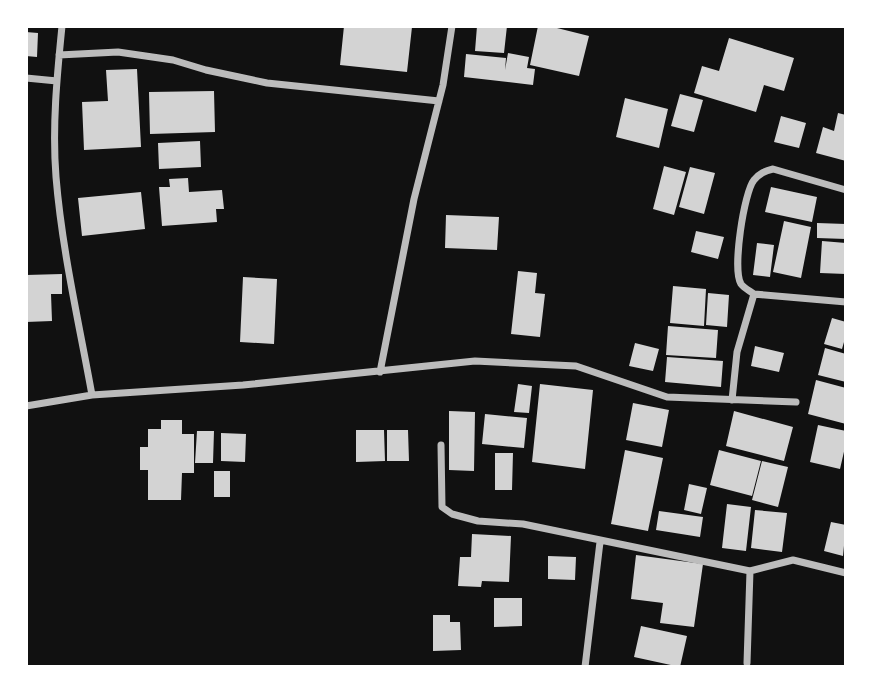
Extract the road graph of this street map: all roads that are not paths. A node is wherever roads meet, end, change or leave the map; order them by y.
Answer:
1 (62, 26) edge
2 (452, 26) edge
3 (59, 55) junction
4 (26, 78) edge
5 (57, 81) junction
6 (439, 101) junction
7 (846, 190) edge
8 (754, 294) junction
9 (846, 302) edge
10 (380, 372) junction
11 (92, 395) junction
12 (732, 400) junction
13 (796, 402) dead end
14 (26, 406) edge
15 (440, 445) dead end
16 (600, 542) junction
17 (750, 571) junction
18 (846, 573) edge
19 (747, 663) dead end
20 (585, 667) edge

1 - 3 street
2 - 6 street
3 - 5 street
3 - 6 street
4 - 5 street
5 - 11 street
6 - 10 street
7 - 8 street
8 - 9 street
8 - 12 street
10 - 11 street
10 - 12 street
11 - 14 street
12 - 13 street
15 - 16 street
16 - 17 street
16 - 20 street
17 - 18 street
17 - 19 street

